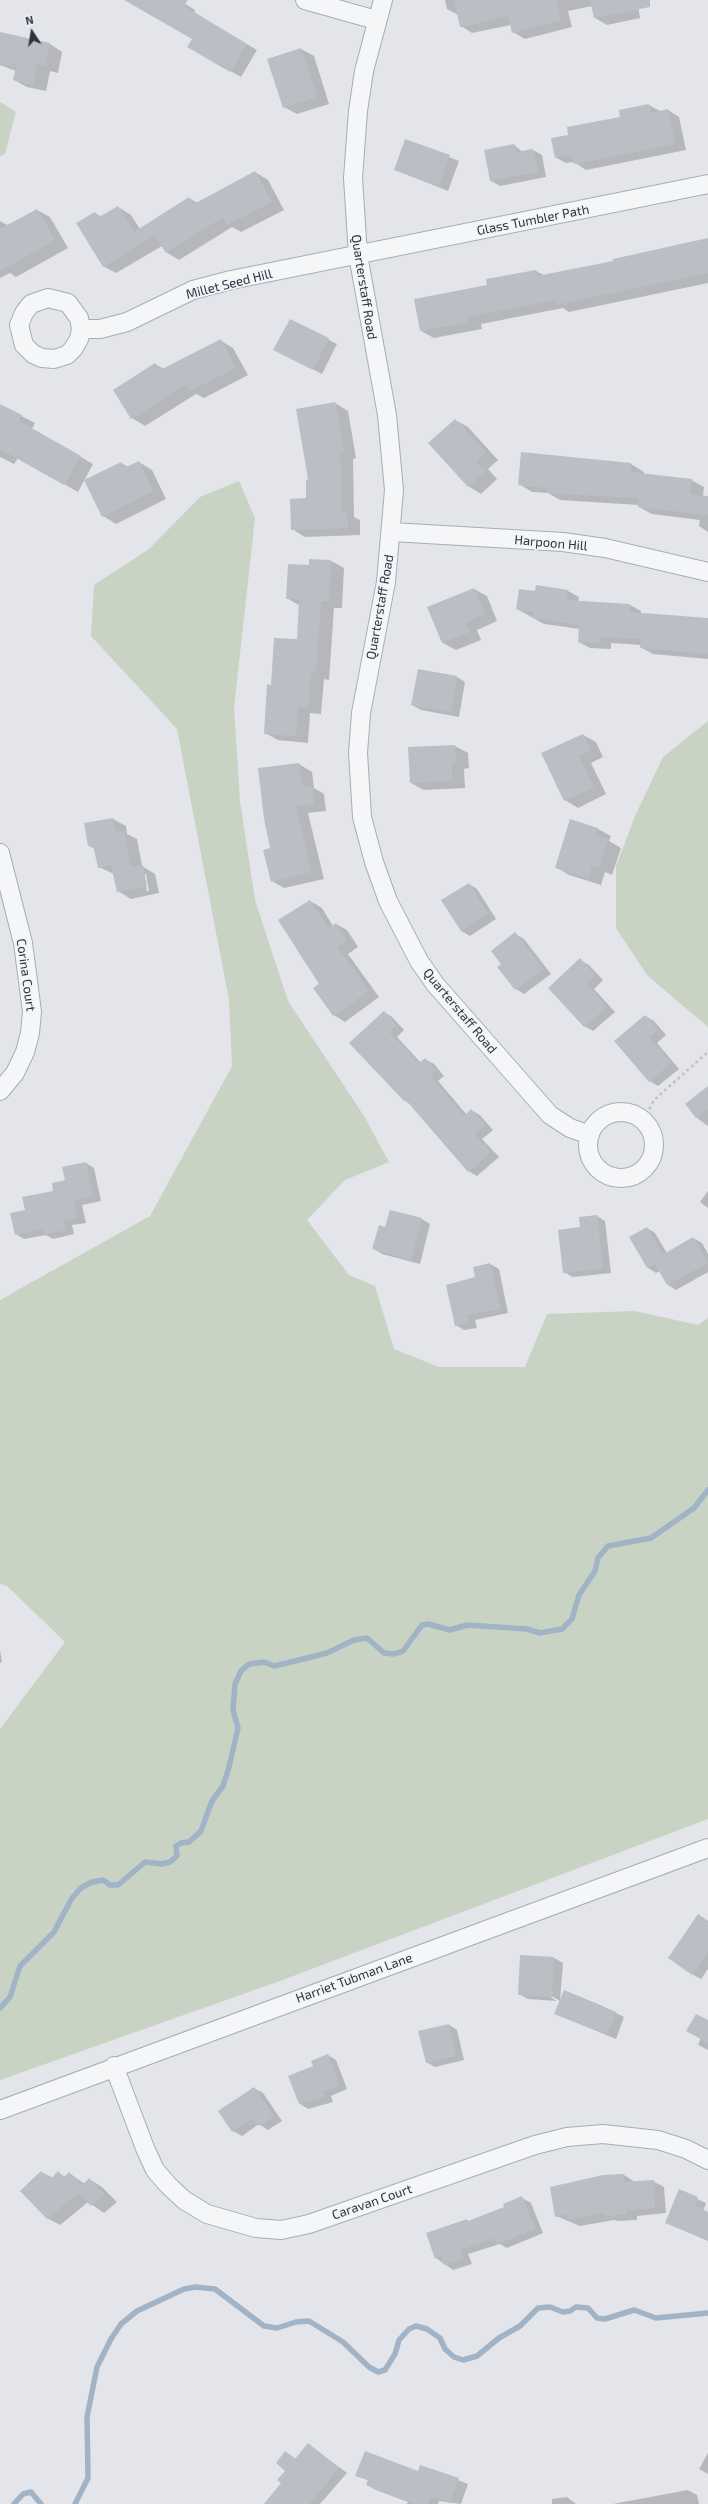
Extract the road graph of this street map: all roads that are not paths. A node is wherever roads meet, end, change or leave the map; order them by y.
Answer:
1 (305, 0) edge
2 (383, 0) edge
3 (376, 20) junction
4 (708, 184) edge
5 (358, 255) junction
6 (81, 329) dead end
7 (392, 532) junction
8 (708, 572) edge
9 (0, 853) edge
10 (0, 1091) edge
11 (590, 1135) junction
12 (708, 1848) edge
13 (114, 2066) junction
14 (0, 2110) edge
15 (708, 2160) edge

1 - 3 street
2 - 3 street, Quarterstaff Road
3 - 5 street, Quarterstaff Road
4 - 5 street, Glass Tumbler Path
5 - 6 street, Millet Seed Hill
5 - 7 street, Quarterstaff Road
7 - 8 street, Harpoon Hill
7 - 11 street, Quarterstaff Road
9 - 10 street, Corina Court
11 - 11 street
12 - 13 street, Harriet Tubman Lane
13 - 14 street, Harriet Tubman Lane
13 - 15 street, Caravan Court

